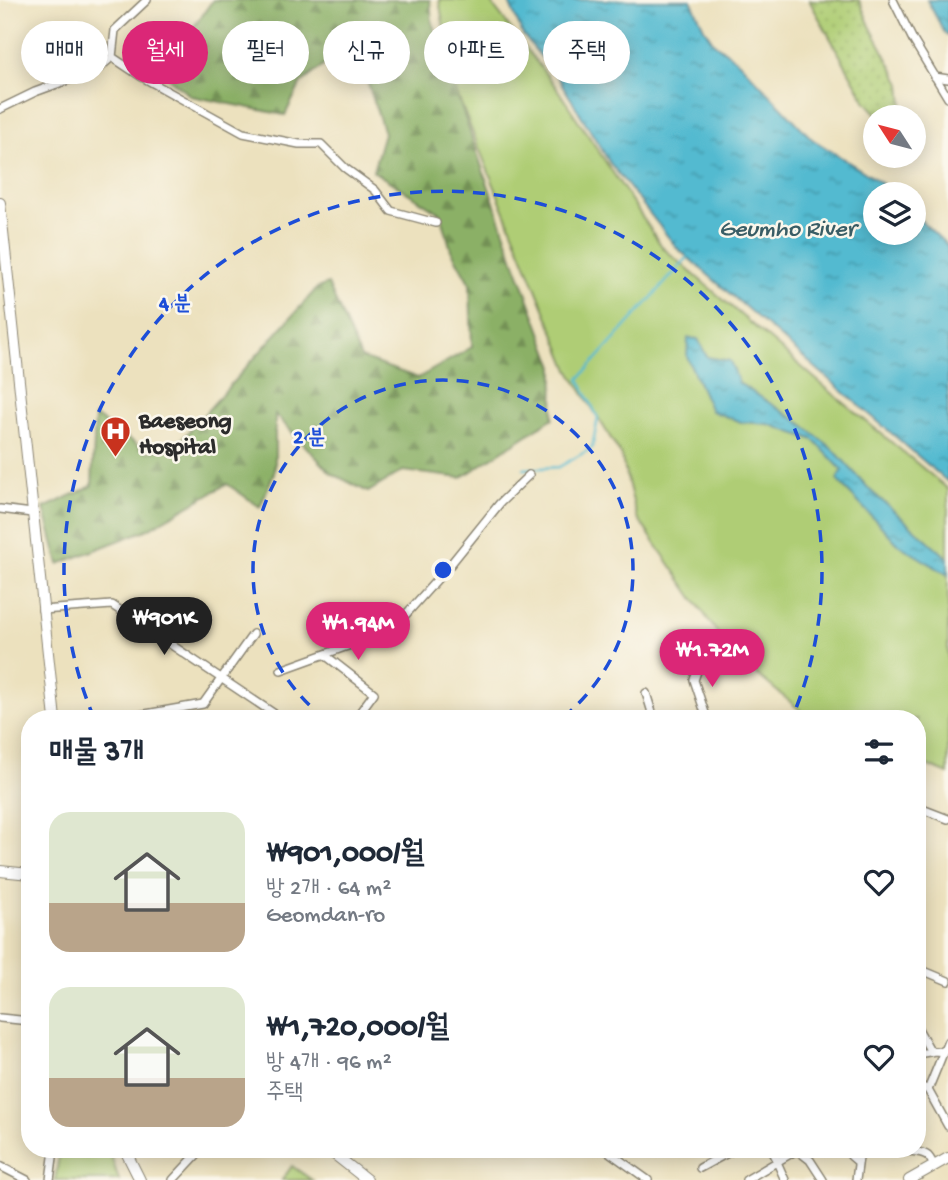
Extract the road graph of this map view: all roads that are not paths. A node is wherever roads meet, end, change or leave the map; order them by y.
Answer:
1 (147, 0) edge
2 (893, 0) edge
3 (112, 57) junction
4 (935, 77) junction
5 (948, 79) edge
6 (948, 98) edge
7 (0, 109) edge
8 (0, 203) edge
9 (436, 223) dead end
10 (529, 475) dead end
11 (0, 509) edge
12 (32, 513) junction
13 (42, 610) junction
14 (253, 634) dead end
15 (325, 654) junction
16 (701, 660) dead end
17 (281, 670) dead end
18 (221, 679) junction
19 (646, 693) dead end
20 (54, 710) edge
21 (169, 710) edge
22 (268, 710) edge
23 (362, 710) edge
24 (651, 710) edge
25 (704, 710) edge
26 (926, 810) edge
27 (948, 819) edge
28 (0, 871) edge
29 (21, 873) edge
30 (926, 972) edge
31 (948, 981) edge
32 (0, 1018) edge
33 (21, 1020) edge
34 (926, 1043) edge
35 (946, 1047) edge
36 (931, 1052) junction
37 (926, 1053) edge
38 (928, 1090) joint
39 (948, 1126) edge
40 (926, 1155) edge
41 (53, 1158) edge
42 (129, 1158) edge
43 (194, 1158) edge
44 (339, 1158) edge
45 (617, 1158) edge
46 (718, 1158) edge
47 (775, 1158) edge
48 (784, 1158) edge
49 (807, 1158) edge
50 (853, 1158) edge
51 (859, 1158) edge
52 (948, 1158) edge
53 (777, 1162) junction
54 (858, 1162) junction
55 (0, 1166) edge
56 (935, 1166) junction
57 (700, 1168) dead end
58 (27, 1180) edge
59 (50, 1180) edge
60 (140, 1180) edge
61 (173, 1180) edge
62 (367, 1180) edge
63 (648, 1180) edge
64 (746, 1180) edge
65 (785, 1180) edge
66 (823, 1180) edge
67 (856, 1180) edge
68 (909, 1180) edge

1 - 3 street
2 - 4 street
3 - 7 street
3 - 9 street
4 - 5 street
4 - 6 street
8 - 12 main road
10 - 15 street
11 - 12 street
12 - 13 main road
13 - 18 street
13 - 20 main road
14 - 18 street
15 - 17 street
15 - 23 street
16 - 25 street
18 - 21 street
18 - 22 street
19 - 24 street
26 - 27 street
28 - 29 main road
30 - 31 street
32 - 33 street
34 - 36 street
35 - 36 street
35 - 38 street
36 - 37 street
38 - 39 street
40 - 56 street
41 - 59 street
42 - 60 main road
43 - 61 street
44 - 62 main road
45 - 63 street
46 - 57 street
47 - 53 street
48 - 53 street
49 - 66 street
50 - 54 street
51 - 54 street
52 - 56 main road
53 - 64 street
53 - 65 street
54 - 67 street
55 - 58 street
56 - 68 main road

